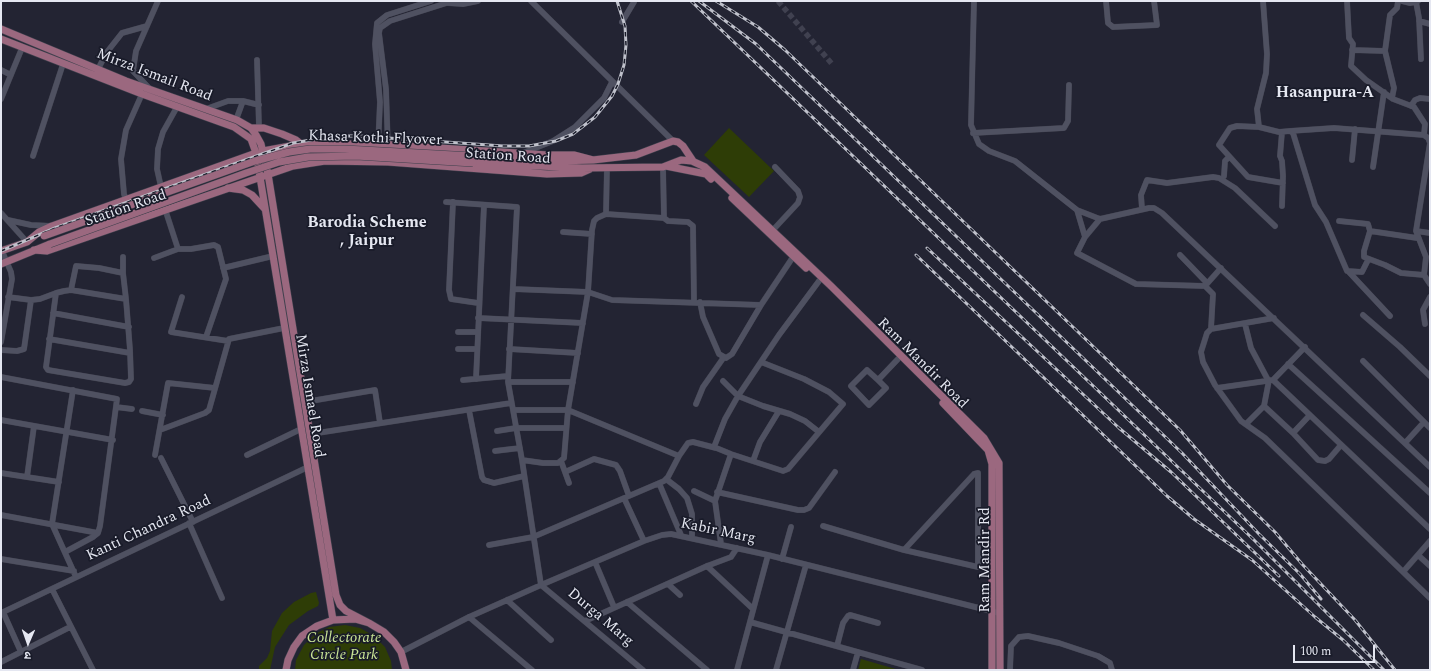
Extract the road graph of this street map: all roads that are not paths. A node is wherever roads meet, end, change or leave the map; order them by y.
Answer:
1 (158, 1) edge
2 (431, 1) edge
3 (453, 1) edge
4 (478, 1) edge
5 (531, 1) edge
6 (974, 1) edge
7 (1106, 1) edge
8 (1154, 1) edge
9 (1264, 1) edge
10 (1347, 1) edge
11 (1398, 1) edge
12 (1402, 1) edge
13 (443, 2) edge
14 (634, 2) dead end
15 (1417, 2) edge
16 (1419, 21) junction
17 (622, 22) dead end
18 (1430, 24) edge
19 (147, 26) junction
20 (1, 29) edge
21 (1, 39) edge
22 (26, 40) junction
23 (22, 48) junction
24 (1352, 50) junction
25 (1385, 51) junction
26 (1421, 59) dead end
27 (257, 60) dead end
28 (63, 64) junction
29 (98, 69) junction
30 (1, 70) edge
31 (11, 75) junction
32 (612, 82) junction
33 (1068, 85) dead end
34 (151, 90) junction
35 (1384, 92) junction
36 (142, 94) junction
37 (1392, 98) junction
38 (1, 99) edge
39 (1430, 99) edge
40 (244, 101) junction
41 (259, 105) junction
42 (1411, 106) junction
43 (177, 107) junction
44 (206, 110) junction
45 (236, 120) junction
46 (259, 127) junction
47 (1259, 127) junction
48 (251, 128) junction
49 (1355, 129) junction
50 (1380, 130) junction
51 (1290, 131) junction
52 (973, 132) junction
53 (1282, 132) junction
54 (1424, 135) junction
55 (673, 141) junction
56 (1430, 143) edge
57 (301, 144) junction
58 (378, 144) junction
59 (388, 145) junction
60 (259, 152) junction
61 (522, 153) junction
62 (33, 156) dead end
63 (1229, 157) junction
64 (593, 160) junction
65 (1352, 160) dead end
66 (693, 161) junction
67 (378, 162) junction
68 (388, 162) junction
69 (581, 164) junction
70 (664, 166) junction
71 (594, 167) junction
72 (607, 167) junction
73 (775, 167) dead end
74 (1373, 167) dead end
75 (264, 175) junction
76 (1224, 176) dead end
77 (1283, 183) junction
78 (161, 187) junction
79 (228, 188) junction
80 (126, 200) junction
81 (446, 202) dead end
82 (453, 202) junction
83 (484, 205) junction
84 (1282, 206) dead end
85 (165, 209) junction
86 (265, 209) junction
87 (1077, 210) junction
88 (1142, 210) junction
89 (1, 213) edge
90 (606, 214) junction
91 (664, 218) junction
92 (1100, 219) junction
93 (8, 220) junction
94 (133, 220) junction
95 (1339, 221) dead end
96 (52, 226) junction
97 (1275, 226) dead end
98 (773, 230) junction
99 (1370, 231) junction
100 (1416, 231) junction
101 (563, 232) dead end
102 (1430, 233) edge
103 (592, 234) junction
104 (1085, 237) junction
105 (1418, 238) junction
106 (27, 242) junction
107 (178, 249) junction
108 (34, 250) junction
109 (2, 251) edge
110 (1180, 255) dead end
111 (273, 256) junction
112 (123, 257) dead end
113 (793, 257) junction
114 (154, 258) dead end
115 (1368, 260) junction
116 (4, 263) edge
117 (223, 268) junction
118 (1221, 268) junction
119 (1347, 271) junction
120 (123, 273) junction
121 (1424, 275) junction
122 (819, 281) junction
123 (1206, 284) junction
124 (1430, 284) edge
125 (513, 289) junction
126 (71, 290) junction
127 (588, 292) junction
128 (56, 293) junction
129 (8, 297) junction
130 (182, 297) dead end
131 (126, 299) junction
132 (31, 300) junction
133 (1429, 301) edge
134 (697, 302) junction
135 (478, 303) junction
136 (761, 305) junction
137 (4, 308) edge
138 (53, 313) junction
139 (1363, 315) dead end
140 (1390, 316) dead end
141 (478, 318) junction
142 (1274, 318) junction
143 (511, 320) junction
144 (583, 323) junction
145 (1244, 324) junction
146 (1424, 324) dead end
147 (129, 327) junction
148 (284, 328) junction
149 (1211, 329) junction
150 (458, 332) dead end
151 (478, 332) junction
152 (206, 337) junction
153 (49, 339) junction
154 (228, 341) junction
155 (1, 342) edge
156 (1304, 348) junction
157 (458, 349) dead end
158 (477, 349) junction
159 (509, 349) junction
160 (1, 350) edge
161 (130, 353) junction
162 (578, 353) junction
163 (724, 357) junction
164 (898, 359) junction
165 (1363, 361) dead end
166 (761, 362) junction
167 (1288, 364) junction
168 (1430, 376) edge
169 (1, 377) edge
170 (476, 379) junction
171 (508, 379) junction
172 (463, 380) dead end
173 (878, 380) junction
174 (1270, 380) junction
175 (723, 381) dead end
176 (573, 382) junction
177 (215, 388) junction
178 (1217, 388) junction
179 (73, 390) junction
180 (738, 396) junction
181 (305, 402) junction
182 (511, 403) junction
183 (696, 404) dead end
184 (1264, 406) junction
185 (116, 407) junction
186 (132, 410) dead end
187 (469, 410) junction
188 (513, 410) junction
189 (568, 410) junction
190 (142, 411) dead end
191 (779, 411) junction
192 (162, 415) junction
193 (1310, 415) junction
194 (1, 420) edge
195 (1424, 422) junction
196 (380, 423) junction
197 (1246, 424) junction
198 (34, 426) junction
199 (516, 428) junction
200 (566, 428) junction
201 (1430, 428) edge
202 (301, 429) junction
203 (160, 430) junction
204 (497, 431) dead end
205 (67, 432) junction
206 (820, 432) junction
207 (1293, 433) junction
208 (311, 434) junction
209 (112, 440) junction
210 (1405, 443) junction
211 (1341, 445) junction
212 (520, 448) junction
213 (716, 448) junction
214 (495, 451) dead end
215 (993, 451) joint
216 (731, 454) junction
217 (247, 455) dead end
218 (679, 456) junction
219 (522, 460) junction
220 (562, 461) junction
221 (753, 461) junction
222 (308, 467) junction
223 (1430, 467) edge
224 (565, 472) junction
225 (835, 472) dead end
226 (1, 473) edge
227 (524, 476) junction
228 (27, 477) junction
229 (666, 479) junction
230 (59, 482) junction
231 (569, 483) dead end
232 (659, 483) junction
233 (694, 491) dead end
234 (717, 492) junction
235 (1430, 494) edge
236 (627, 497) junction
237 (715, 501) junction
238 (1, 516) edge
239 (191, 523) junction
240 (52, 524) junction
241 (823, 526) dead end
242 (791, 527) dead end
243 (1430, 529) edge
244 (98, 533) junction
245 (682, 535) junction
246 (533, 537) junction
247 (692, 538) junction
248 (644, 541) junction
249 (1430, 541) edge
250 (721, 544) junction
251 (489, 545) dead end
252 (737, 548) junction
253 (904, 550) junction
254 (65, 552) junction
255 (768, 555) junction
256 (979, 555) junction
257 (1418, 555) junction
258 (991, 556) junction
259 (999, 556) junction
260 (1, 559) edge
261 (782, 559) junction
262 (595, 562) junction
263 (806, 564) junction
264 (707, 566) junction
265 (1430, 566) edge
266 (74, 571) junction
267 (1403, 572) junction
268 (76, 577) junction
269 (668, 584) junction
270 (541, 585) junction
271 (52, 589) junction
272 (680, 595) dead end
273 (222, 598) dead end
274 (1430, 598) edge
275 (507, 600) junction
276 (627, 602) junction
277 (614, 607) junction
278 (753, 609) junction
279 (991, 611) junction
280 (2, 613) edge
281 (1000, 613) junction
282 (469, 617) junction
283 (333, 620) junction
284 (585, 621) junction
285 (750, 622) junction
286 (878, 622) dead end
287 (369, 623) junction
288 (70, 627) junction
289 (787, 632) junction
290 (551, 640) dead end
291 (837, 646) junction
292 (21, 652) junction
293 (401, 652) junction
294 (858, 652) junction
295 (1, 662) edge
296 (92, 670) edge
297 (286, 670) edge
298 (406, 670) edge
299 (532, 670) edge
300 (643, 670) edge
301 (707, 670) edge
302 (737, 670) edge
303 (776, 670) edge
304 (853, 670) edge
305 (920, 670) edge
306 (992, 670) edge
307 (1000, 670) edge
308 (1010, 670) edge
309 (1112, 670) edge

1 - 19 street
2 - 58 street
3 - 13 street
4 - 13 street
5 - 32 street
6 - 52 street
7 - 8 street
9 - 47 street
10 - 24 street
11 - 25 street
12 - 15 street
13 - 59 street
14 - 17 street
15 - 16 street
16 - 18 street
16 - 26 street
19 - 29 street
19 - 34 street
20 - 22 main road, Mirza Ismail Road
21 - 23 main road, Mirza Ismail Road
22 - 23 main road
22 - 29 main road, Mirza Ismail Road
23 - 28 main road, Mirza Ismail Road
23 - 31 street
24 - 25 street
24 - 35 street
25 - 37 street
27 - 41 street
28 - 36 main road, Mirza Ismail Road
28 - 62 street
29 - 34 main road, Mirza Ismail Road
30 - 31 street
31 - 38 street
32 - 55 street
32 - 61 street
33 - 52 street
34 - 44 main road, Mirza Ismail Road
35 - 37 street
35 - 50 street
36 - 43 main road, Mirza Ismail Road
36 - 80 street
37 - 42 street
39 - 42 street
40 - 41 street
40 - 44 street
40 - 45 street
41 - 46 street
42 - 54 street
43 - 60 main road, Mirza Ismail Road
43 - 78 street
44 - 45 main road, Mirza Ismail Road
45 - 48 main road, Mirza Ismail Road
46 - 48 main road
46 - 57 main road
47 - 53 street
47 - 63 street
48 - 60 main road, Mirza Ismail Road
49 - 50 street
49 - 51 street
49 - 65 street
50 - 54 street
50 - 74 street
51 - 53 street
51 - 119 street
52 - 87 street
53 - 77 street
54 - 56 street
55 - 64 main road
55 - 66 main road
56 - 100 street
57 - 58 main road, Station Road
57 - 60 main road, Station Road
58 - 59 main road, Station Road
58 - 67 street
59 - 61 main road, Station Road
59 - 68 street
60 - 75 main road, Mirza Ismail Road
60 - 78 main road, Station Road
61 - 64 main road, Station Road
63 - 76 street
63 - 77 street
64 - 69 main road, Khasa Kothi Flyover
66 - 70 main road, Station Road
66 - 98 main road, Ram Mandir Road
67 - 68 main road, Station Road
67 - 75 main road, Station Road
68 - 71 main road, Station Road
69 - 71 main road, Khasa Kothi Flyover
69 - 106 main road, Khasa Kothi Flyover, bridge
69 - 108 main road, Khasa Kothi Flyover, bridge
70 - 72 main road, Station Road
70 - 91 street
70 - 113 main road, Ram Mandir Road
71 - 72 main road, Station Road
72 - 90 street
73 - 98 street
75 - 79 main road, Station Road
75 - 86 main road, Mirza Ismael Road
75 - 181 main road
77 - 84 street
78 - 80 main road, Station Road
79 - 85 main road, Station Road
79 - 86 main road
80 - 94 street
80 - 96 main road, Station Road
81 - 82 street
82 - 83 street
82 - 135 street
83 - 125 street
83 - 135 street
85 - 94 main road, Station Road
85 - 107 street
86 - 111 main road, Mirza Ismael Road
87 - 92 street
87 - 104 street
88 - 92 street
88 - 97 street
88 - 118 street
89 - 93 street
90 - 91 street
90 - 103 street
91 - 134 street
92 - 104 street
93 - 96 street
93 - 106 street
94 - 108 main road, Station Road
95 - 99 street
96 - 106 main road, Station Road
98 - 215 main road, Ram Mandir Road
99 - 105 street
99 - 115 street
100 - 102 street
100 - 105 street
101 - 103 street
103 - 127 street
104 - 123 street
105 - 121 street
106 - 109 main road, Station Road
107 - 114 street
107 - 117 street
108 - 116 main road, Station Road
109 - 116 street
110 - 123 street
111 - 117 street
111 - 148 main road, Mirza Ismael Road
112 - 120 street
113 - 122 main road, Ram Mandir Road
113 - 136 street
115 - 119 street
115 - 121 street
116 - 129 street
117 - 152 street
118 - 123 street
118 - 142 street
119 - 140 street
120 - 126 street
120 - 131 street
121 - 124 street
122 - 164 main road, Ram Mandir Road
122 - 166 street
123 - 149 street
125 - 127 street
125 - 143 street
126 - 128 street
126 - 131 street
127 - 134 street
127 - 144 street
128 - 132 street
128 - 138 street
129 - 132 street
129 - 137 street
130 - 152 street
131 - 147 street
132 - 160 street
133 - 146 street
134 - 136 street
134 - 163 street
135 - 141 street
136 - 163 street
137 - 155 street
138 - 147 street
138 - 153 street
139 - 168 street
141 - 143 street
141 - 151 street
142 - 145 street
142 - 156 street
143 - 144 street
143 - 159 street
144 - 162 street
145 - 149 street
145 - 174 street
147 - 161 street
148 - 154 street
148 - 202 main road, Mirza Ismael Road
149 - 178 street
150 - 151 street
151 - 158 street
152 - 154 street
153 - 161 street
153 - 161 street
154 - 177 street
156 - 167 street
156 - 210 street
157 - 158 street
158 - 170 street
159 - 162 street
159 - 171 street
162 - 176 street
163 - 183 street
164 - 173 street
164 - 258 main road, Ram Mandir Road
165 - 195 street
166 - 180 street
166 - 206 street
167 - 174 street
167 - 235 street
169 - 179 street
170 - 171 street
170 - 172 street
171 - 176 street
171 - 182 street
173 - 173 street
174 - 178 street
174 - 184 street
174 - 193 street
175 - 180 street
176 - 189 street
177 - 192 street
177 - 203 street
178 - 197 street
179 - 185 street
179 - 205 street
180 - 191 street
180 - 213 street
181 - 196 street
181 - 208 main road
182 - 187 street
182 - 188 street
184 - 197 street
184 - 207 street
185 - 186 street
185 - 209 street
187 - 196 street
187 - 227 street
188 - 189 street
188 - 199 street
189 - 200 street
189 - 218 street
190 - 192 street
191 - 206 street
191 - 221 street
192 - 203 street
193 - 207 street
193 - 211 street
194 - 198 street
195 - 201 street
195 - 210 street
196 - 208 street
197 - 267 street
198 - 205 street
198 - 228 street
199 - 200 street
199 - 204 street
199 - 212 street
200 - 220 street
202 - 217 street
202 - 222 main road, Mirza Ismael Road
203 - 239 street
205 - 209 street
205 - 230 street
206 - 221 street
207 - 211 street
208 - 287 main road
209 - 244 street
210 - 223 street
211 - 243 street
212 - 214 street
212 - 219 street
213 - 216 street
213 - 218 street
215 - 259 main road, Ram Mandir Rd
216 - 221 street
216 - 234 street
218 - 229 street
219 - 220 street
219 - 227 street
220 - 224 street
222 - 239 street, Kanti Chandra Road
222 - 283 main road, Mirza Ismael Road
224 - 231 street
224 - 236 street
225 - 234 street
226 - 228 street
227 - 246 street
228 - 230 street
229 - 232 street
229 - 247 street
230 - 240 street
232 - 236 street
232 - 245 street
233 - 237 street
234 - 237 street
236 - 246 street
236 - 248 street
237 - 250 street
238 - 240 street
239 - 268 street, Kanti Chandra Road
239 - 273 street
240 - 244 street
240 - 254 street
241 - 253 street
242 - 261 street
244 - 254 street
245 - 247 street, Kabir Marg
245 - 248 street, Kabir Marg
246 - 251 street
246 - 270 street
247 - 250 street, Kabir Marg
248 - 262 street, Kabir Marg
249 - 257 street
250 - 252 street, Kabir Marg
252 - 255 street, Kabir Marg
252 - 264 street
253 - 256 street
253 - 256 street
254 - 266 street
255 - 261 street, Kabir Marg
255 - 278 street
256 - 258 street
257 - 265 street
257 - 267 street
258 - 259 main road
258 - 279 main road, Ram Mandir Road
259 - 281 main road, Ram Mandir Rd
260 - 266 street
261 - 263 street, Kabir Marg
262 - 270 street, Kabir Marg
262 - 277 street
263 - 279 street, Kabir Marg
263 - 289 street
264 - 269 street
264 - 278 street
266 - 268 street
267 - 274 street
268 - 271 street, Kanti Chandra Road
269 - 272 street
269 - 276 street
270 - 275 street, Kabir Marg
270 - 284 street, Durga Marg
271 - 280 street, Kanti Chandra Road
271 - 288 street
275 - 282 street, Kabir Marg
275 - 290 street
276 - 277 street
276 - 301 street
277 - 284 street
278 - 285 street
279 - 281 street, Kabir Marg
279 - 306 main road, Ram Mandir Road
280 - 292 street
281 - 307 main road, Ram Mandir Rd
282 - 293 street, Kabir Marg
282 - 299 street
283 - 287 main road
283 - 297 main road
284 - 300 street, Durga Marg
285 - 289 street
285 - 302 street
286 - 291 street
287 - 293 main road
288 - 292 street
288 - 296 street
289 - 291 street
289 - 303 street
291 - 294 street
292 - 295 street
293 - 298 main road
294 - 304 street
294 - 305 street
308 - 309 street

